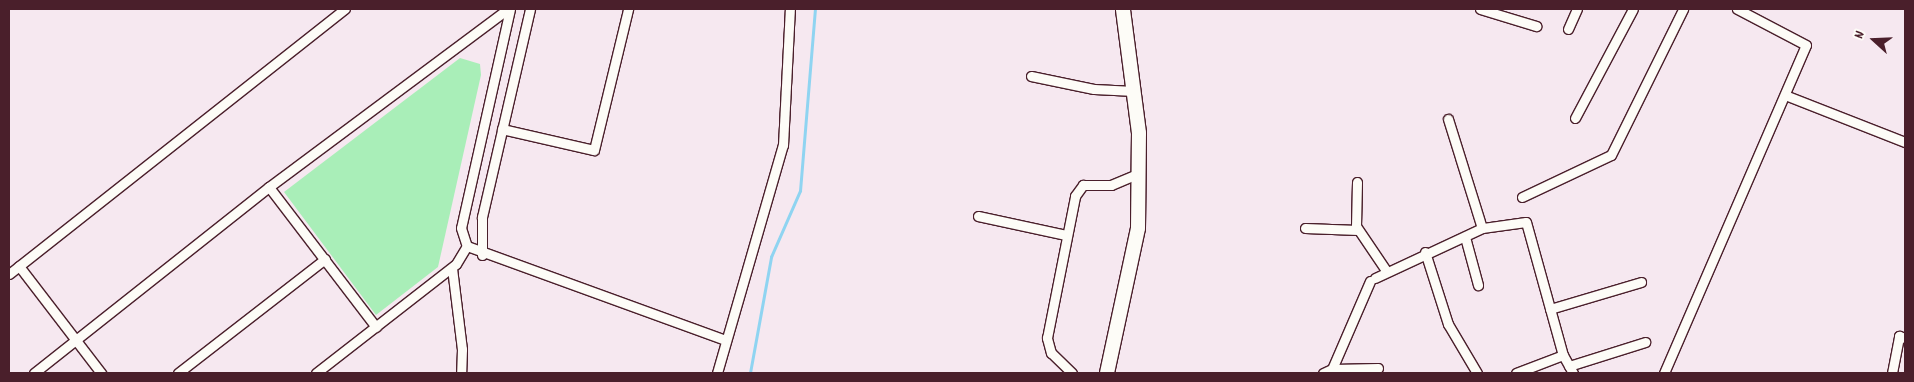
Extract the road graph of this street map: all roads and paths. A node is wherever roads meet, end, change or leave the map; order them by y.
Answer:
1 (345, 9) edge
2 (509, 9) edge
3 (530, 9) edge
4 (628, 9) edge
5 (790, 9) edge
6 (1123, 9) edge
7 (1480, 9) edge
8 (1577, 9) edge
9 (1633, 9) edge
10 (1683, 9) edge
11 (1737, 9) edge
12 (1536, 26) dead end
13 (1568, 29) dead end
14 (1031, 76) dead end
15 (1134, 91) junction
16 (1785, 96) junction
17 (1448, 118) dead end
18 (1575, 118) dead end
19 (502, 129) junction
20 (1905, 142) edge
21 (1139, 173) junction
22 (1357, 182) dead end
23 (269, 187) junction
24 (1522, 197) dead end
25 (978, 216) dead end
26 (1306, 228) dead end
27 (1482, 228) junction
28 (1358, 230) junction
29 (1066, 236) junction
30 (1465, 237) junction
31 (466, 246) junction
32 (1425, 252) junction
33 (482, 255) junction
34 (325, 259) junction
35 (19, 266) junction
36 (452, 268) junction
37 (1387, 272) junction
38 (9, 274) edge
39 (1641, 282) dead end
40 (1478, 285) dead end
41 (1550, 309) junction
42 (376, 327) junction
43 (1905, 338) edge
44 (76, 340) junction
45 (725, 340) junction
46 (1645, 342) dead end
47 (1563, 355) junction
48 (1378, 368) dead end
49 (1571, 370) edge
50 (1328, 371) edge
51 (34, 373) edge
52 (101, 373) edge
53 (178, 373) edge
54 (316, 373) edge
55 (461, 373) edge
56 (717, 373) edge
57 (1072, 373) edge
58 (1107, 373) edge
59 (1477, 373) edge
60 (1516, 373) edge
61 (1664, 373) edge
62 (1892, 373) edge

1 - 35 street
2 - 23 street
2 - 31 street
3 - 19 street
4 - 19 street
5 - 45 street
6 - 15 highway
7 - 12 street
8 - 13 street
9 - 18 street
10 - 24 street
11 - 16 street
14 - 15 street
15 - 21 highway
16 - 20 street
16 - 61 street
17 - 27 street
19 - 33 street
21 - 29 street
21 - 58 highway
22 - 28 street
23 - 34 street
23 - 44 street
25 - 29 street
26 - 28 street
27 - 30 street
27 - 41 street
28 - 37 street
29 - 57 street
30 - 32 street
30 - 40 street
31 - 33 street
31 - 36 street
32 - 37 street
32 - 59 street
33 - 45 street
34 - 42 street
34 - 53 street
35 - 38 street
35 - 44 street
36 - 42 street
36 - 55 street
37 - 50 street
39 - 41 street
41 - 47 street
42 - 54 street
43 - 62 street
44 - 51 street
44 - 52 street
45 - 56 street
46 - 49 street
47 - 49 street
47 - 60 street
48 - 50 street

